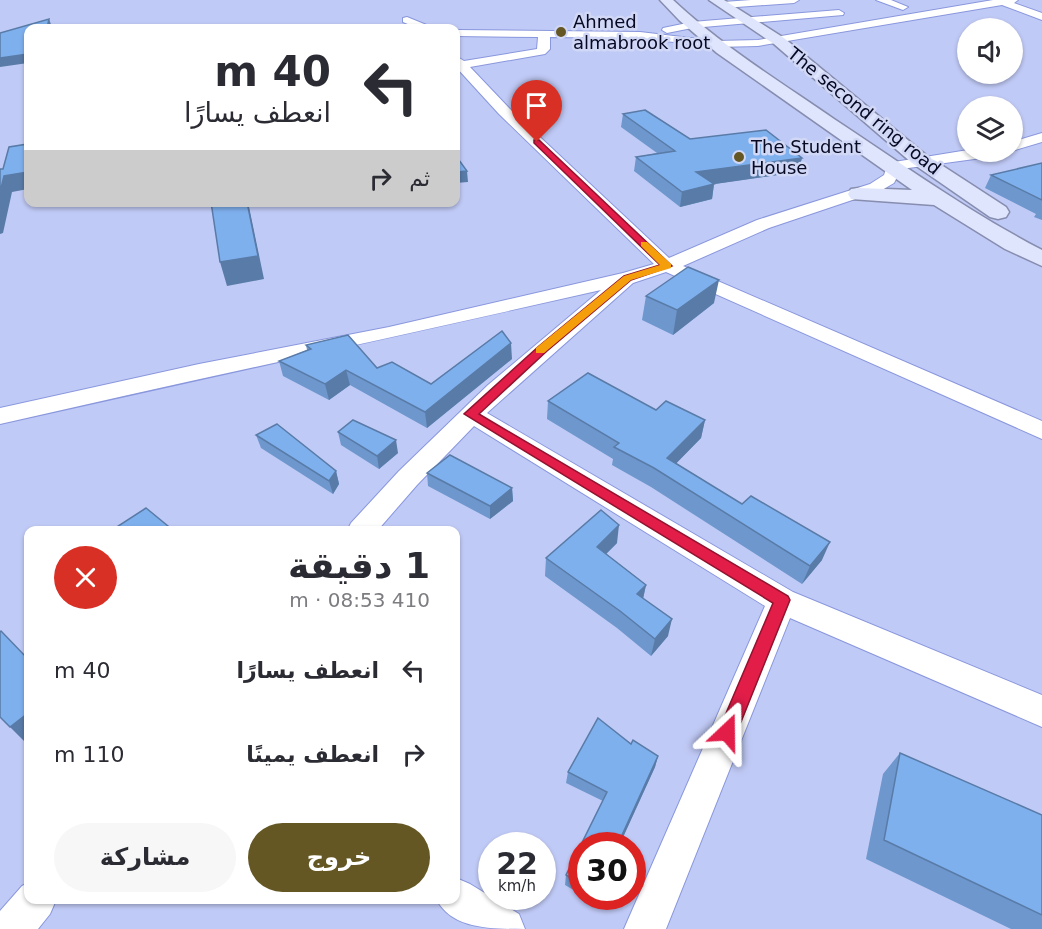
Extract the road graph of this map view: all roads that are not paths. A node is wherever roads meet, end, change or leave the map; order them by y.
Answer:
1 (666, 0) edge
2 (778, 0) edge
3 (794, 0) edge
4 (974, 0) edge
5 (1004, 1) edge
6 (719, 2) edge
7 (878, 5) edge
8 (854, 12) dead end
9 (1042, 17) edge
10 (407, 20) dead end
11 (751, 21) junction
12 (416, 24) edge
13 (692, 25) junction
14 (460, 33) edge
15 (544, 35) junction
16 (640, 35) junction
17 (779, 41) junction
18 (716, 44) junction
19 (460, 62) edge
20 (460, 64) edge
21 (1042, 137) edge
22 (1023, 143) edge
23 (957, 157) edge
24 (919, 159) junction
25 (981, 162) edge
26 (893, 166) junction
27 (954, 183) junction
28 (859, 194) junction
29 (936, 199) junction
30 (1010, 219) dead end
31 (1042, 259) edge
32 (667, 266) junction
33 (628, 278) junction
34 (471, 414) junction
35 (0, 416) edge
36 (1042, 431) edge
37 (366, 526) edge
38 (782, 600) junction
39 (1042, 711) edge
40 (460, 901) edge
41 (33, 904) edge
42 (12, 929) edge
43 (504, 929) edge
44 (645, 929) edge

1 - 13 main road
2 - 3 street
2 - 6 street
4 - 7 street
5 - 9 street
5 - 17 street
6 - 11 main road, The second ring road
8 - 11 street
10 - 12 street
11 - 13 street
11 - 17 main road, The second ring road
13 - 16 street
13 - 18 main road, The second ring road
14 - 15 street
15 - 16 street
15 - 19 street
16 - 18 street
17 - 18 street
17 - 24 main road, The second ring road
18 - 26 main road, The second ring road
20 - 32 street
21 - 22 street
23 - 24 street
24 - 26 street
24 - 27 main road, The second ring road
25 - 27 street
26 - 28 street
26 - 29 main road, The second ring road
27 - 30 main road, The second ring road
28 - 29 main road
28 - 32 street
29 - 31 main road, The second ring road
32 - 33 street
32 - 36 street
33 - 34 street
33 - 35 street
34 - 37 street
34 - 38 street
38 - 39 street
38 - 44 street
40 - 43 street
41 - 42 street

